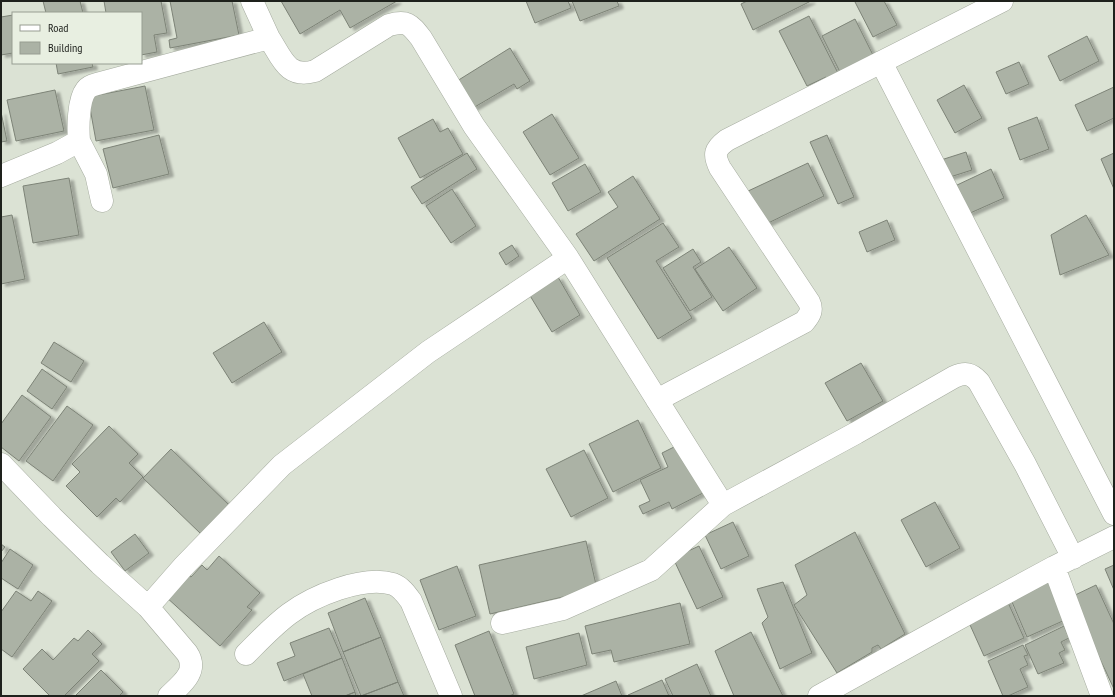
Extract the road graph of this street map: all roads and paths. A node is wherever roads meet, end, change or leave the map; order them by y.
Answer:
1 (252, 1) edge
2 (1002, 1) edge
3 (270, 38) junction
4 (881, 62) junction
5 (79, 141) junction
6 (1, 176) edge
7 (102, 201) dead end
8 (568, 258) junction
9 (657, 400) junction
10 (1, 464) edge
11 (723, 505) junction
12 (1114, 514) edge
13 (1114, 537) edge
14 (1073, 558) junction
15 (1054, 567) junction
16 (148, 607) junction
17 (502, 623) dead end
18 (246, 654) dead end
19 (169, 696) edge
20 (451, 696) edge
21 (819, 696) edge
22 (1102, 696) edge

1 - 3 street
2 - 4 street
3 - 5 street
3 - 8 street
4 - 9 street
4 - 12 street
5 - 6 street
5 - 7 street
8 - 9 street
8 - 16 street
9 - 11 street
10 - 16 street
11 - 14 street
11 - 17 street
13 - 14 street
14 - 15 street
15 - 21 street
15 - 22 street
16 - 19 street
18 - 20 street

